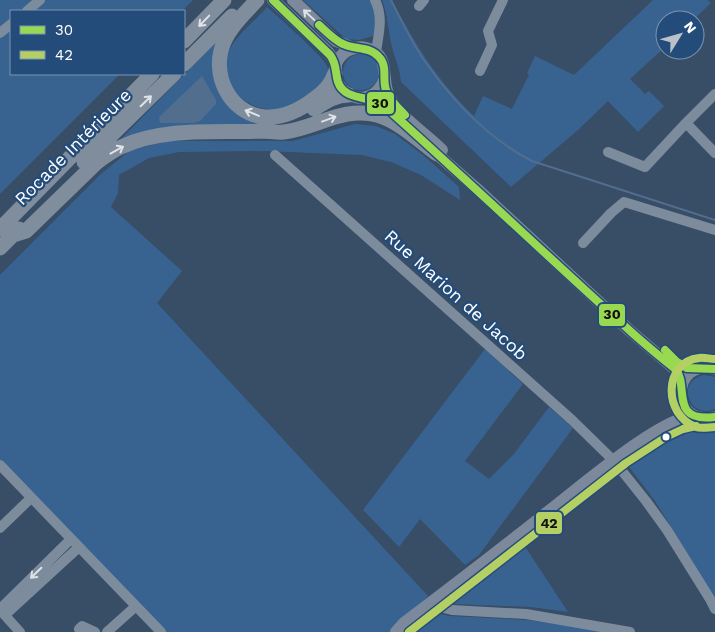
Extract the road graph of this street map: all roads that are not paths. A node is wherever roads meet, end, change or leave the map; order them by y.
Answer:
1 (40, 0) edge
2 (224, 0) edge
3 (248, 0) edge
4 (257, 0) edge
5 (293, 0) edge
6 (375, 0) edge
7 (503, 0) edge
8 (275, 2) edge
9 (27, 10) edge
10 (10, 25) edge
11 (0, 34) edge
12 (185, 40) edge
13 (365, 50) junction
14 (185, 63) edge
15 (336, 70) junction
16 (480, 71) dead end
17 (151, 75) edge
18 (173, 75) edge
19 (385, 78) junction
20 (715, 94) edge
21 (349, 95) junction
22 (366, 97) junction
23 (686, 123) junction
24 (264, 131) junction
25 (608, 152) dead end
26 (715, 153) edge
27 (437, 154) junction
28 (276, 155) dead end
29 (477, 189) junction
30 (715, 230) edge
31 (6, 232) edge
32 (583, 243) dead end
33 (0, 248) edge
34 (629, 330) junction
35 (715, 368) edge
36 (695, 369) junction
37 (682, 383) junction
38 (681, 398) junction
39 (694, 416) junction
40 (715, 417) edge
41 (655, 431) junction
42 (614, 461) junction
43 (0, 465) edge
44 (31, 498) junction
45 (0, 528) edge
46 (71, 539) junction
47 (79, 547) junction
48 (435, 600) junction
49 (136, 606) junction
50 (715, 610) edge
51 (2, 611) edge
52 (20, 632) edge
53 (81, 632) edge
54 (95, 632) edge
55 (108, 632) edge
56 (161, 632) edge
57 (396, 632) edge
58 (630, 632) edge

1 - 9 street
2 -> 12 highway
3 - 14 highway
15 -> 4 highway
13 -> 5 main road
6 - 13 street
7 - 16 street
8 - 15 main road
10 - 11 street
13 - 15 main road
13 - 19 main road
15 - 21 main road
17 - 31 highway
31 -> 18 highway, Rocade Intérieure
19 - 22 main road
19 - 29 main road
20 - 23 street
21 - 22 main road
21 - 24 highway
22 - 27 main road
23 - 25 street
23 - 26 street
24 -> 27 highway
31 -> 24 highway
27 - 29 main road
28 - 42 street, Rue Marion de Jacob
29 - 34 main road
30 - 32 street
31 - 33 highway, Rocade Intérieure
34 - 36 main road
34 - 37 main road
35 - 36 main road
36 - 37 main road
37 - 38 main road
38 - 39 main road
38 - 41 main road
39 - 40 main road
39 - 41 main road
41 - 42 main road
42 - 48 main road
42 - 50 street, Rue Marion de Jacob
43 - 44 street
44 - 45 street
44 - 46 street
46 - 47 street
46 -> 51 street
47 - 49 street
47 - 51 street
48 - 57 main road
48 - 58 street
49 - 55 street
49 - 56 street
51 - 52 street
53 - 54 street

